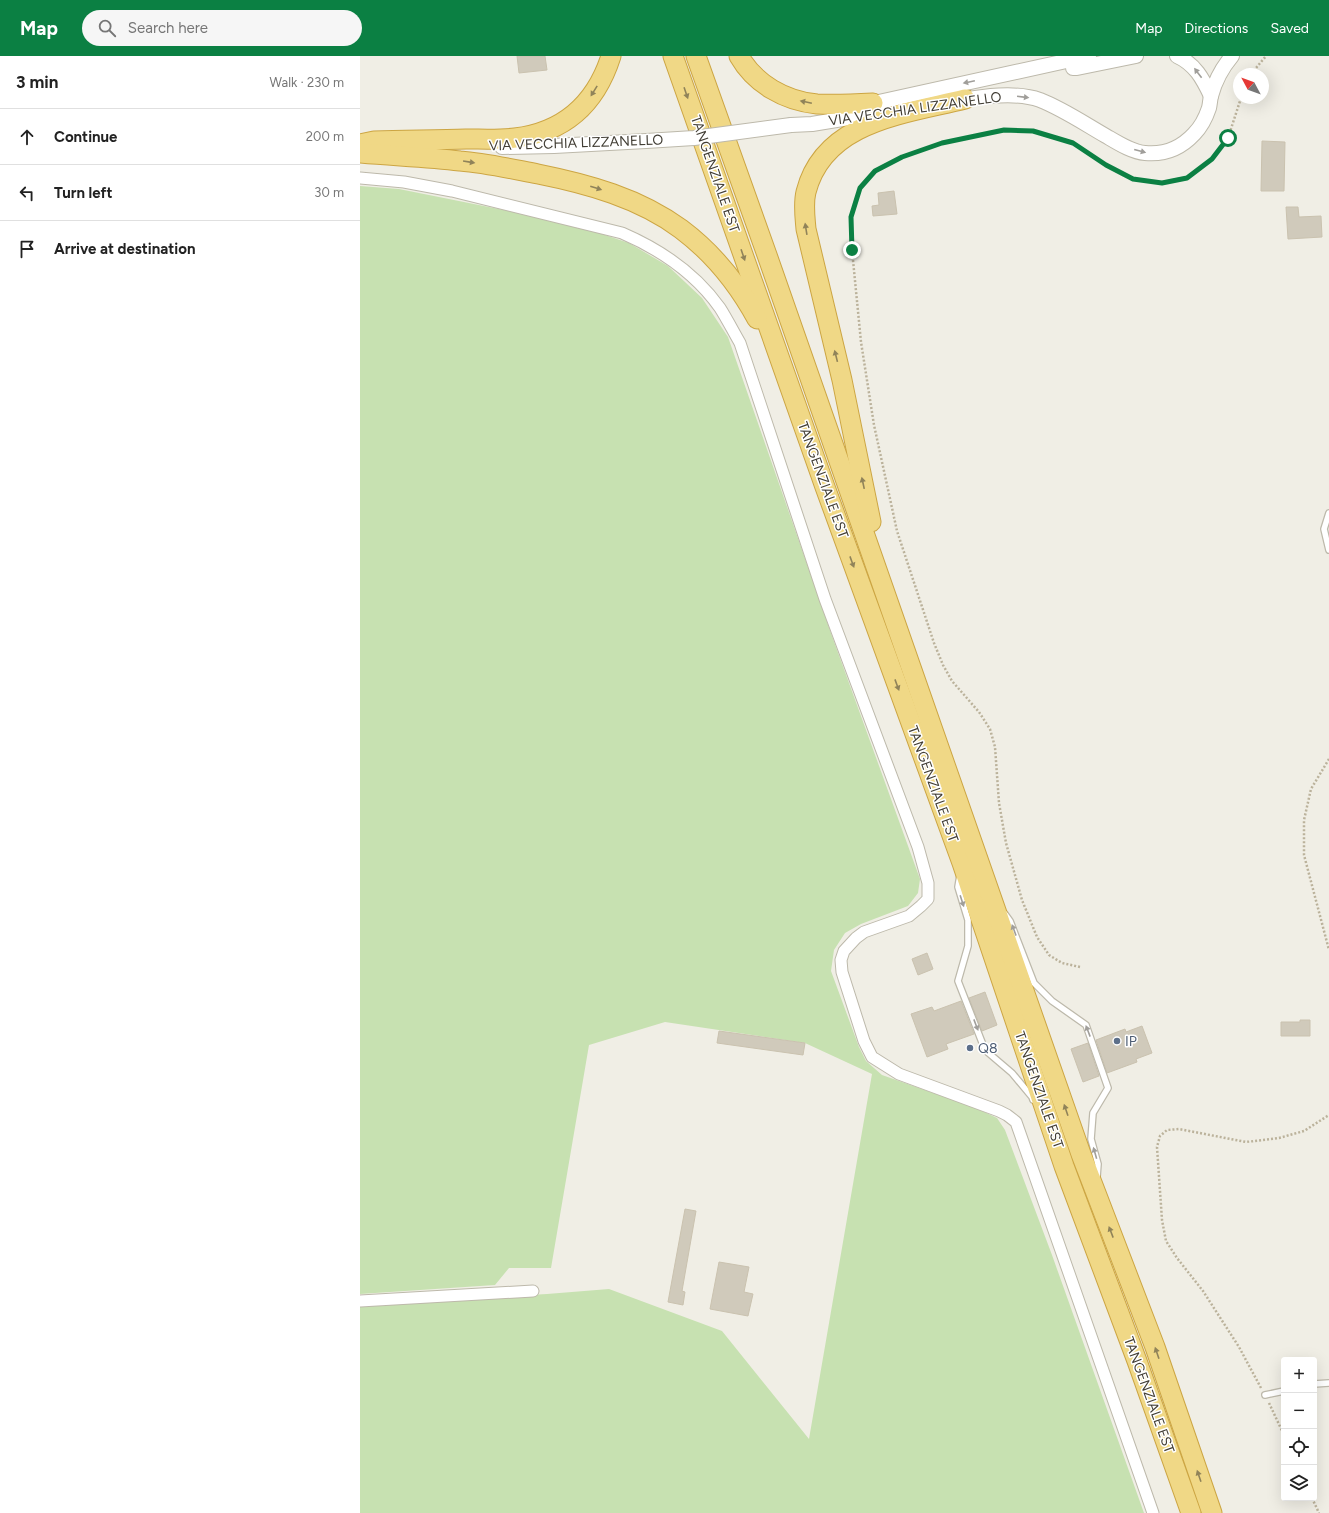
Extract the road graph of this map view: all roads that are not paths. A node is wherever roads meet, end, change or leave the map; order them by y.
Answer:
1 (611, 56) edge
2 (673, 56) edge
3 (696, 56) edge
4 (739, 56) edge
5 (1089, 56) edge
6 (1136, 56) edge
7 (1177, 56) edge
8 (1232, 56) edge
9 (1054, 64) junction
10 (1211, 96) junction
11 (965, 99) junction
12 (873, 104) junction
13 (791, 124) junction
14 (360, 145) edge
15 (360, 154) edge
16 (360, 178) edge
17 (825, 487) junction
18 (1329, 513) edge
19 (1329, 550) edge
20 (926, 709) junction
21 (962, 863) junction
22 (990, 892) junction
23 (1034, 1104) dead end
24 (1052, 1148) dead end
25 (1064, 1166) junction
26 (1095, 1191) junction
27 (533, 1290) dead end
28 (360, 1301) edge
29 (1329, 1383) edge
30 (1317, 1384) edge
31 (1281, 1392) edge
32 (1265, 1396) road end
33 (1153, 1513) edge
34 (1191, 1513) edge
35 (1212, 1513) edge

1 -> 14 highway
2 -> 17 highway, TANGENZIALE EST
3 - 20 highway, TANGENZIALE EST
12 -> 4 highway
5 - 9 street, VIA VECCHIA LIZZANELLO
6 - 9 street, VIA VECCHIA LIZZANELLO
10 -> 7 street
8 - 10 street, VIA VECCHIA LIZZANELLO
9 -> 12 street, VIA VECCHIA LIZZANELLO
11 -> 10 street, VIA VECCHIA LIZZANELLO
11 - 13 street, VIA VECCHIA LIZZANELLO
20 -> 11 highway
12 - 13 street, VIA VECCHIA LIZZANELLO
13 - 14 street, VIA VECCHIA LIZZANELLO, bridge
15 -> 17 highway
16 - 33 street
17 -> 21 highway, TANGENZIALE EST
18 - 19 lane
20 - 22 highway, TANGENZIALE EST
21 -> 23 lane
21 - 25 highway, TANGENZIALE EST
26 -> 22 highway, TANGENZIALE EST
26 -> 22 lane
24 - 25 lane
25 - 34 highway, TANGENZIALE EST
35 -> 26 highway, TANGENZIALE EST
27 - 28 street
29 - 30 lane
31 - 32 lane

